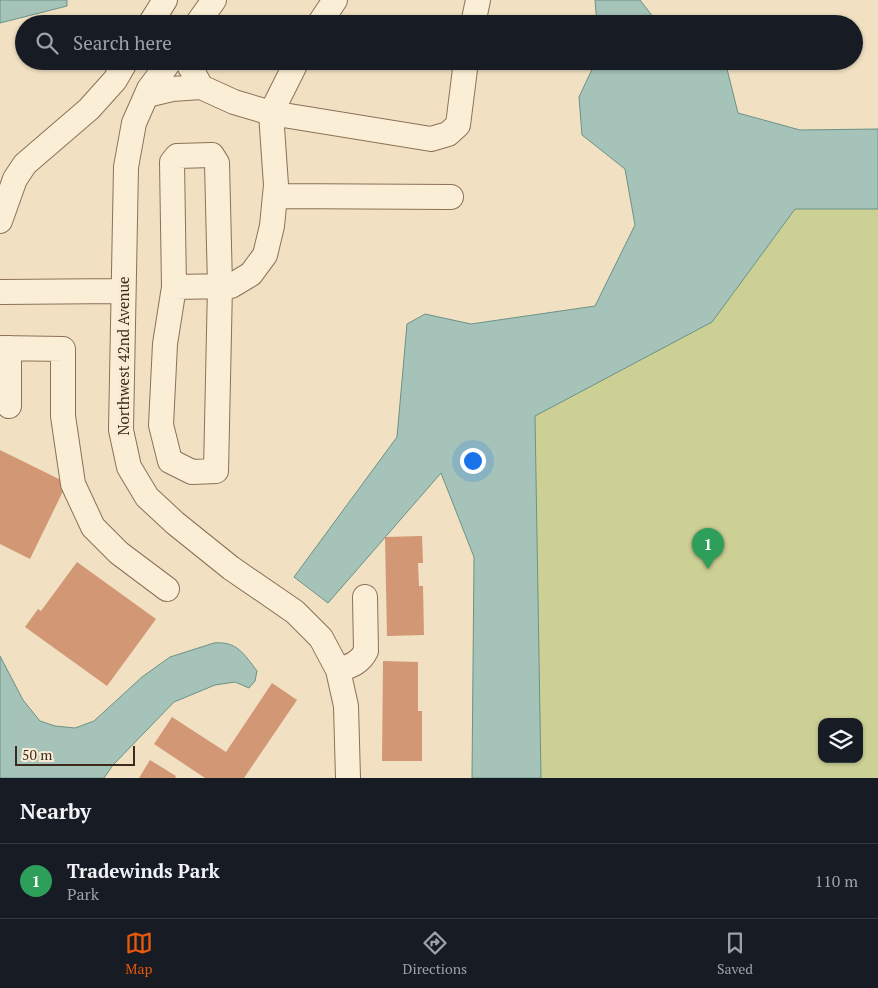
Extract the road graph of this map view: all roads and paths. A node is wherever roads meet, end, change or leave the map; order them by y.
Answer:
1 (165, 0) edge
2 (214, 0) edge
3 (335, 0) edge
4 (478, 0) edge
5 (156, 15) edge
6 (203, 15) edge
7 (325, 15) edge
8 (474, 15) edge
9 (120, 70) edge
10 (164, 70) edge
11 (192, 70) edge
12 (292, 70) edge
13 (465, 70) edge
14 (201, 87) junction
15 (147, 95) junction
16 (271, 113) junction
17 (275, 196) junction
18 (450, 198) dead end
19 (0, 221) edge
20 (220, 286) junction
21 (174, 287) junction
22 (122, 291) junction
23 (0, 292) edge
24 (4, 348) edge
25 (9, 406) dead end
26 (167, 589) dead end
27 (365, 597) dead end
28 (338, 670) junction
29 (348, 778) edge

1 - 5 street
2 - 6 street
3 - 7 street
4 - 8 street
9 - 19 street
10 - 15 street, Northwest 42nd Avenue
11 - 14 street
12 - 16 street
13 - 16 street
14 - 15 street
14 - 16 street
15 - 22 street, Northwest 42nd Avenue
16 - 17 street
17 - 18 street
17 - 20 street
20 - 21 street
20 - 21 street
20 - 21 street
22 - 23 street
22 - 28 street, Northwest 42nd Avenue
24 - 25 street
24 - 26 street
27 - 28 street
28 - 29 street, Northwest 42nd Avenue

